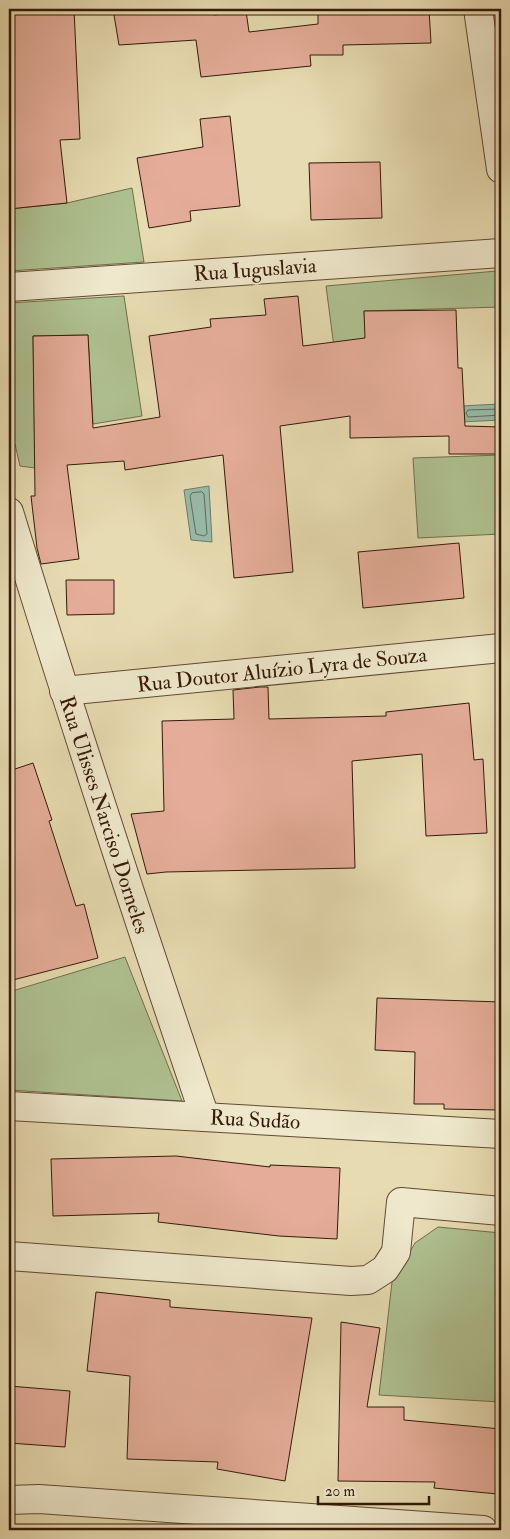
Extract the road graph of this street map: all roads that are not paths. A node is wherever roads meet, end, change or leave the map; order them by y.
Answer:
1 (478, 9) edge
2 (501, 169) edge
3 (501, 253) edge
4 (9, 287) edge
5 (9, 512) edge
6 (501, 648) edge
7 (64, 691) junction
8 (9, 1106) edge
9 (205, 1117) junction
10 (501, 1134) edge
11 (501, 1211) edge
12 (9, 1256) edge
13 (9, 1500) edge
14 (483, 1530) edge

1 - 2 street
3 - 4 street, Rua Iuguslavia
5 - 7 street, Rua Ulisses Narciso Dorneles
6 - 7 street, Rua Doutor Aluízio Lyra de Souza
7 - 9 street, Rua Ulisses Narciso Dorneles
8 - 9 street, Rua Sudão
9 - 10 street, Rua Sudão
11 - 12 street
13 - 14 street

